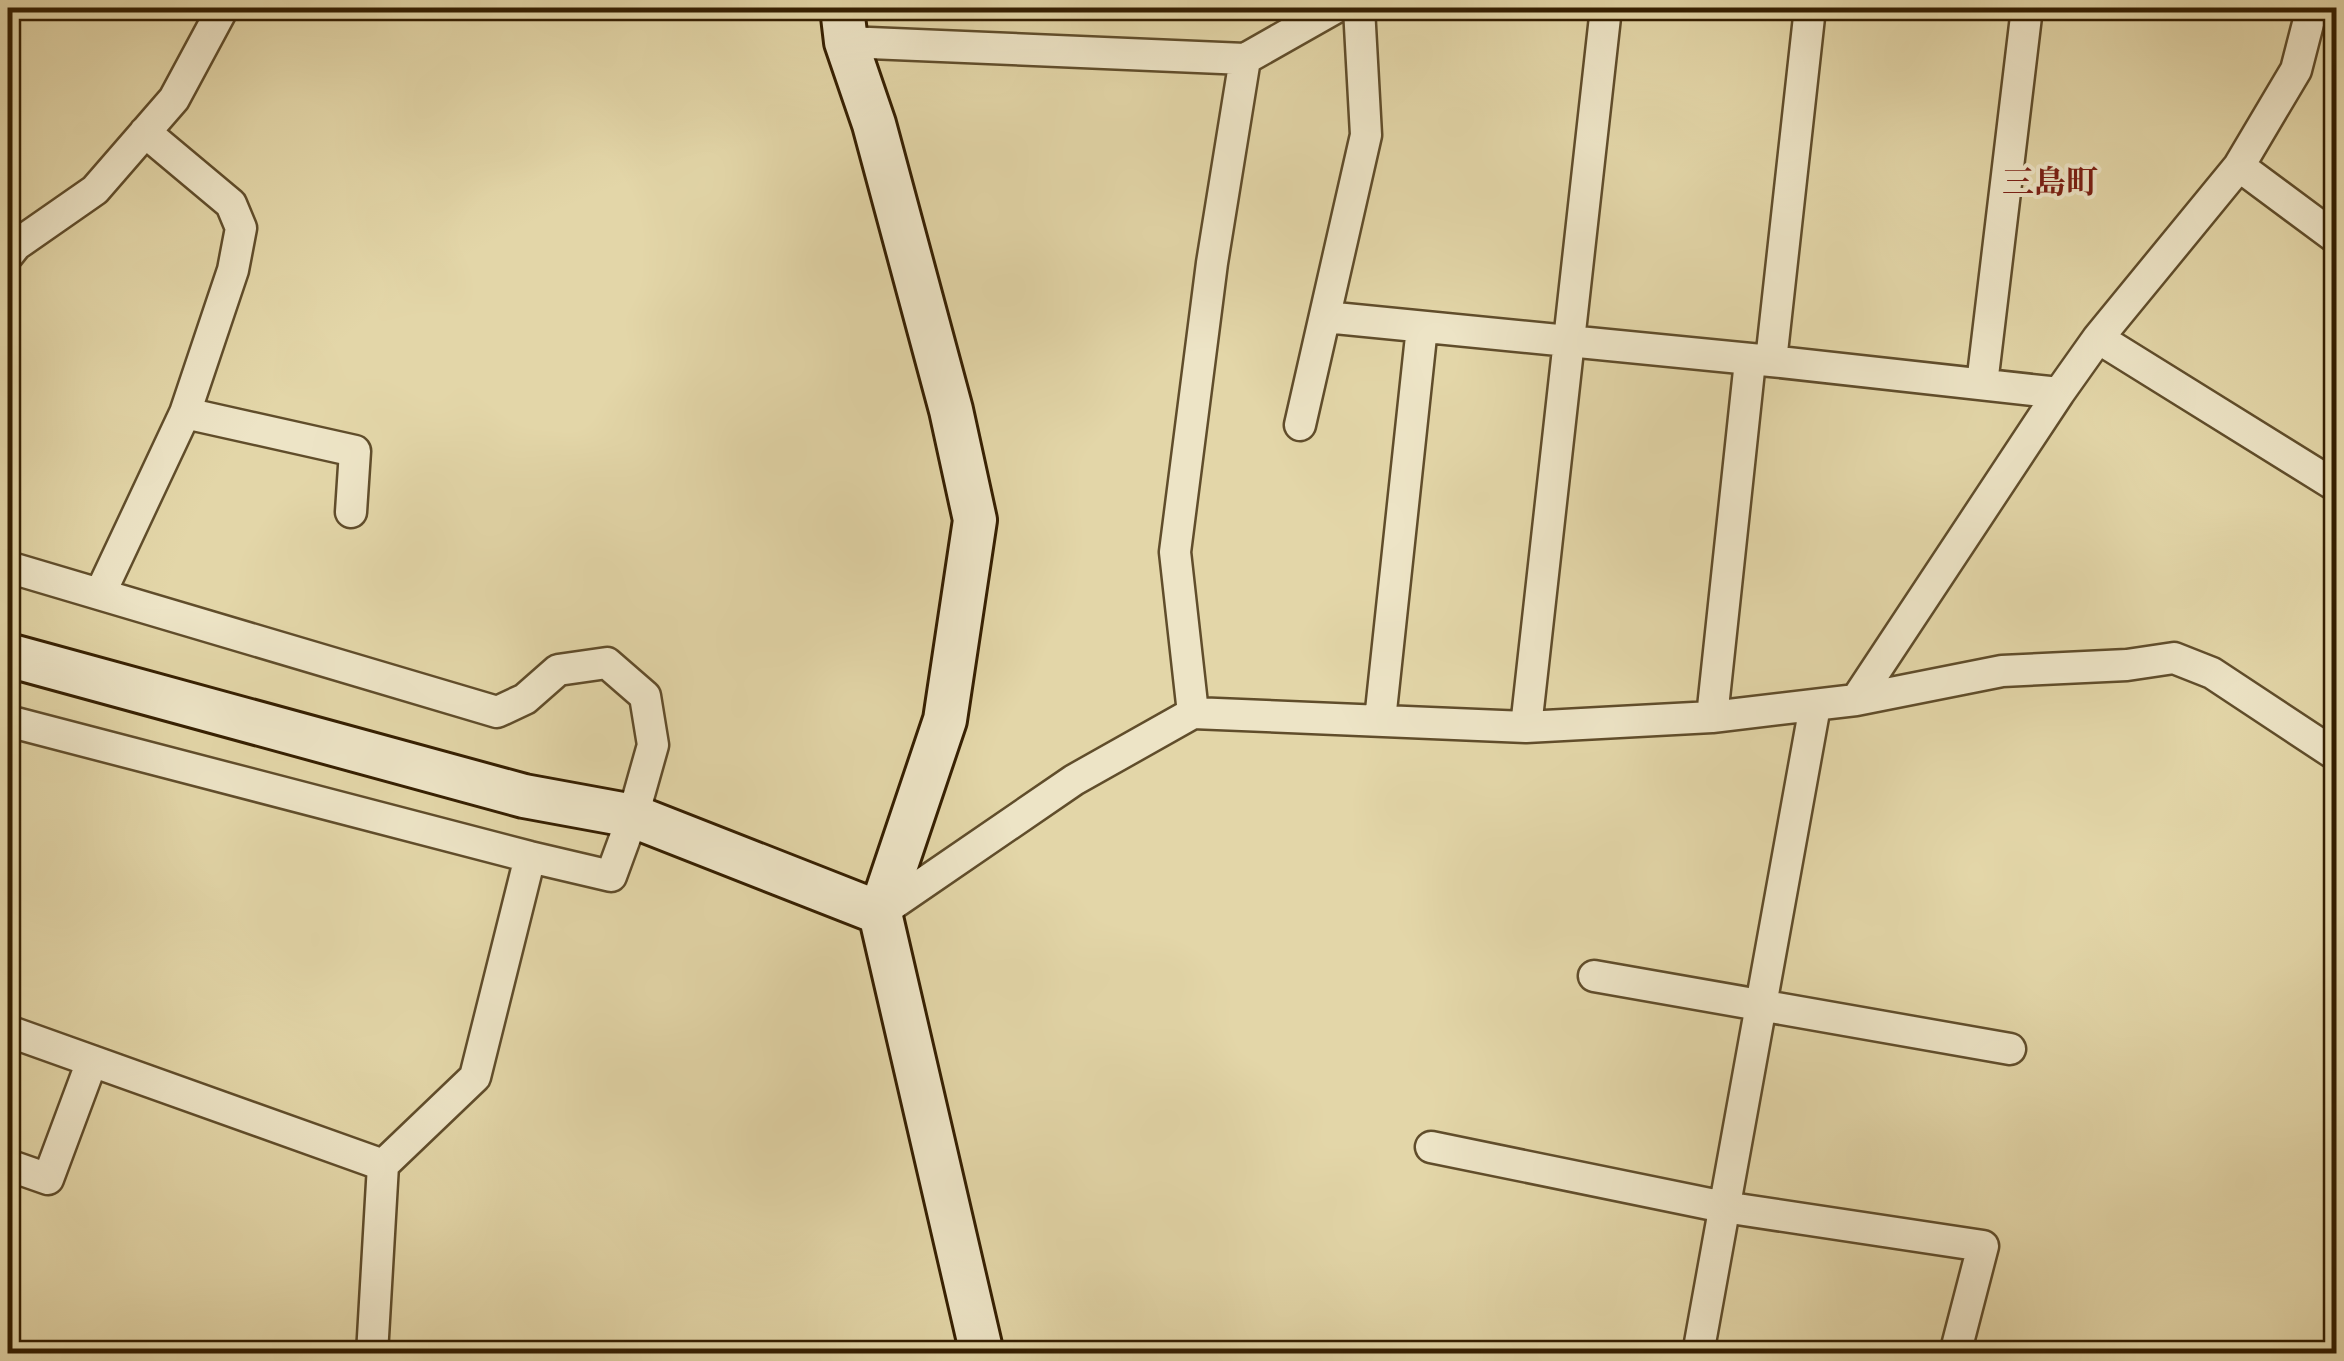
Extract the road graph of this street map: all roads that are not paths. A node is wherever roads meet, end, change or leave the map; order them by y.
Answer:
1 (223, 8) edge
2 (1336, 8) edge
3 (1360, 8) edge
4 (1606, 8) edge
5 (1810, 8) edge
6 (2027, 8) edge
7 (2312, 8) edge
8 (844, 25) edge
9 (1245, 59) junction
10 (145, 132) junction
11 (2239, 166) junction
12 (2336, 238) edge
13 (8, 255) edge
14 (1325, 316) junction
15 (1422, 327) junction
16 (2098, 338) junction
17 (1569, 343) junction
18 (1761, 361) junction
19 (1982, 384) junction
20 (2059, 394) junction
21 (185, 412) junction
22 (1300, 425) dead end
23 (2336, 486) edge
24 (351, 512) dead end
25 (8, 567) edge
26 (100, 594) junction
27 (8, 655) edge
28 (1856, 700) junction
29 (1815, 706) junction
30 (1193, 713) junction
31 (1712, 716) junction
32 (1380, 720) junction
33 (8, 721) edge
34 (1526, 726) junction
35 (2336, 755) edge
36 (632, 816) junction
37 (530, 857) junction
38 (880, 913) junction
39 (1594, 976) dead end
40 (1761, 1006) junction
41 (8, 1031) edge
42 (2010, 1049) dead end
43 (92, 1061) junction
44 (1430, 1147) dead end
45 (8, 1165) edge
46 (383, 1165) junction
47 (1724, 1207) junction
48 (372, 1354) edge
49 (982, 1354) edge
50 (1698, 1354) edge
51 (1955, 1354) edge

1 - 10 street
2 - 9 street
3 - 14 street
4 - 17 street
5 - 18 street
6 - 19 street
7 - 11 street
8 - 9 street
8 - 38 street
9 - 30 street
10 - 13 street
10 - 21 street
11 - 12 street
11 - 16 street
14 - 15 street
14 - 22 street
15 - 17 street
15 - 32 street
16 - 20 street
16 - 23 street
17 - 18 street
17 - 34 street
18 - 19 street
18 - 31 street
19 - 20 street
20 - 28 street
21 - 24 street
21 - 26 street
25 - 26 street
26 - 36 street
27 - 36 street
28 - 29 street
28 - 35 street
29 - 31 street
29 - 40 street
30 - 32 street
30 - 38 street
31 - 34 street
32 - 34 street
33 - 37 street
36 - 37 street
36 - 38 street
37 - 46 street
38 - 49 street
39 - 40 street
40 - 42 street
40 - 47 street
41 - 43 street
43 - 45 street
43 - 46 street
44 - 47 street
46 - 48 street
47 - 50 street
47 - 51 street

